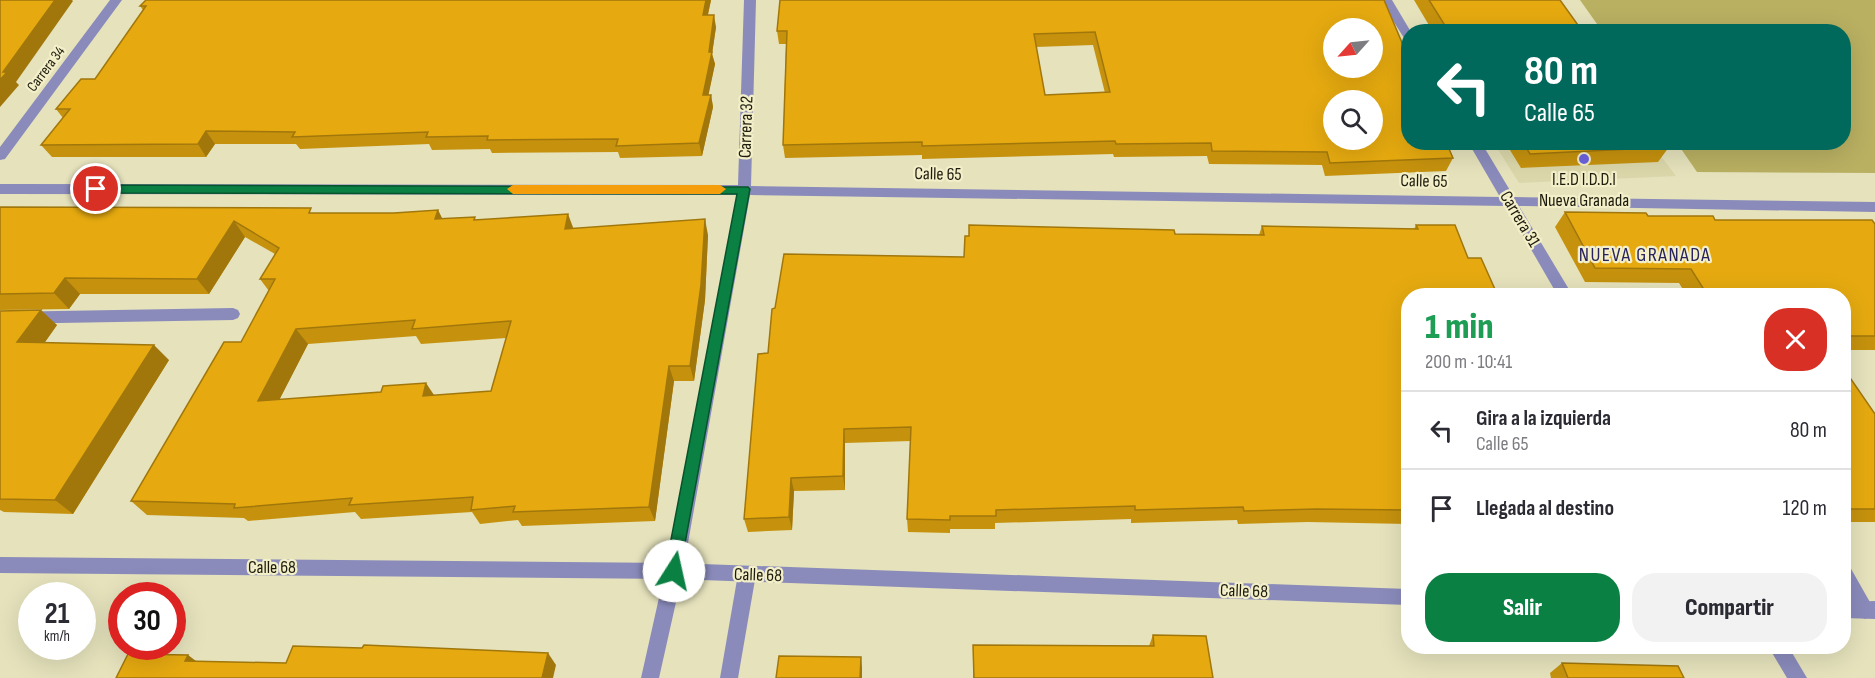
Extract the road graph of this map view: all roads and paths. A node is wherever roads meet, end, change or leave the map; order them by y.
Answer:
1 (116, 0) edge
2 (750, 0) edge
3 (1386, 0) edge
4 (1401, 25) edge
5 (1479, 150) edge
6 (0, 156) edge
7 (0, 189) edge
8 (744, 189) junction
9 (1509, 200) junction
10 (1875, 207) edge
11 (1561, 288) edge
12 (233, 314) dead end
13 (0, 318) edge
14 (0, 565) edge
15 (674, 571) junction
16 (747, 574) junction
17 (1851, 583) edge
18 (1401, 597) edge
19 (1851, 610) edge
20 (1870, 610) edge
21 (1782, 654) edge
22 (650, 678) edge
23 (729, 678) edge
24 (1798, 678) edge

1 - 6 street, Carrera 34
2 - 8 street, Carrera 32
3 - 4 street
5 - 9 street, Carrera 31
7 - 8 street, Calle 65
8 - 9 street, Calle 65
8 - 15 street, Carrera 32
9 - 10 street, Calle 65
9 - 11 street, Carrera 31
12 - 13 street
14 - 15 street, Calle 68
15 - 16 street, Calle 68
15 - 22 street, Carrera 32
16 - 18 street, Calle 68
16 - 23 street
17 - 20 street
19 - 20 street
21 - 24 street

